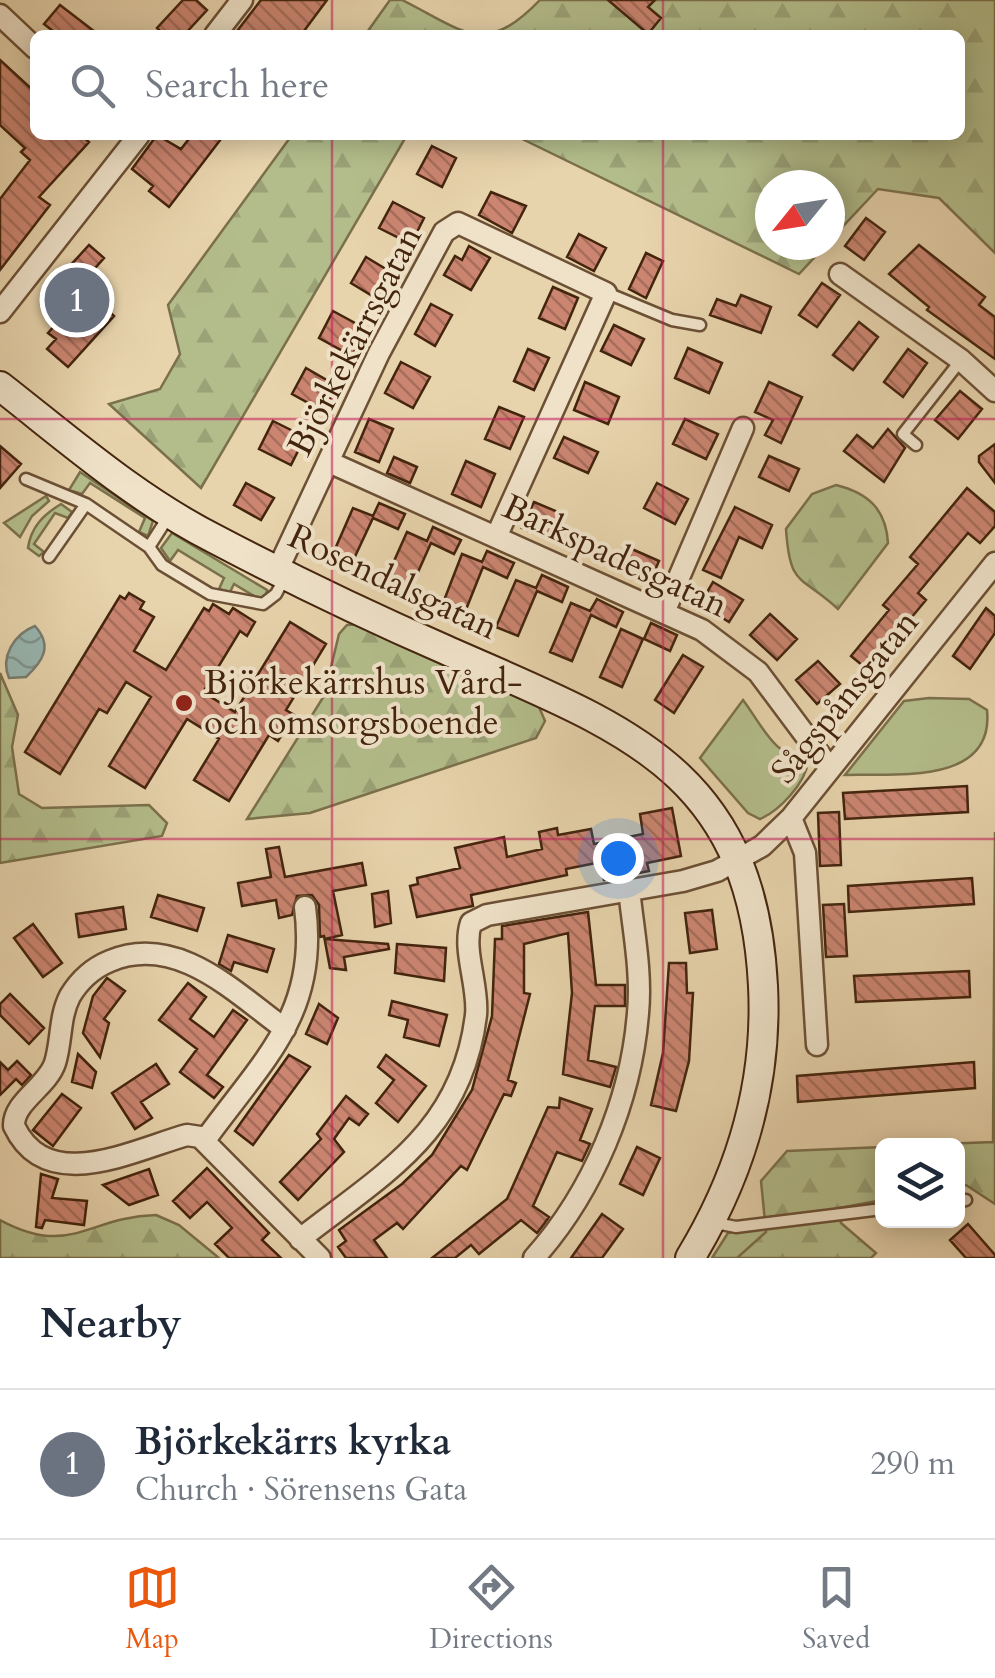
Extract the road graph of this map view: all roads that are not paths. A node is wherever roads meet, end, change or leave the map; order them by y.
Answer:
1 (242, 0) edge
2 (0, 15) edge
3 (220, 30) edge
4 (30, 43) edge
5 (131, 140) edge
6 (840, 274) dead end
7 (606, 292) junction
8 (0, 312) edge
9 (700, 325) dead end
10 (961, 360) junction
11 (0, 386) edge
12 (995, 391) edge
13 (742, 428) dead end
14 (916, 446) dead end
15 (329, 462) junction
16 (26, 479) dead end
17 (86, 504) junction
18 (171, 514) junction
19 (498, 536) junction
20 (149, 547) junction
21 (49, 557) dead end
22 (995, 563) edge
23 (282, 572) junction
24 (665, 610) junction
25 (829, 767) junction
26 (791, 818) junction
27 (736, 862) junction
28 (629, 889) junction
29 (305, 908) dead end
30 (285, 1030) junction
31 (817, 1044) dead end
32 (204, 1140) junction
33 (875, 1209) edge
34 (712, 1222) junction
35 (300, 1239) junction
36 (320, 1258) edge
37 (534, 1258) edge
38 (690, 1258) edge

1 - 3 street
2 - 4 street
5 - 8 street
6 - 10 street
7 - 9 lane, Björkekärrsgatan
7 - 15 street, Björkekärrsgatan
7 - 19 street
10 - 12 street
10 - 14 lane
11 - 18 street, Rosendalsgatan
13 - 24 street
15 - 19 street, Barkspadesgatan
15 - 23 street, Björkekärrsgatan
16 - 17 lane
17 - 20 lane
17 - 21 lane
18 - 20 lane
18 - 23 street, Rosendalsgatan
19 - 24 street, Barkspadesgatan
20 - 23 lane
22 - 25 street, Sågspånsgatan
23 - 27 street, Rosendalsgatan
24 - 25 street, Barkspadesgatan
25 - 26 street, Sågspånsgatan
26 - 27 street, Sågspånsgatan
26 - 31 street
27 - 28 street, Sågspånsgatan
27 - 34 street, Rosendalsgatan
28 - 35 street, Sågspånsgatan
28 - 37 street
29 - 30 street
30 - 32 street
30 - 32 street
32 - 35 street
33 - 34 lane
34 - 38 street, Rosendalsgatan
35 - 36 street

